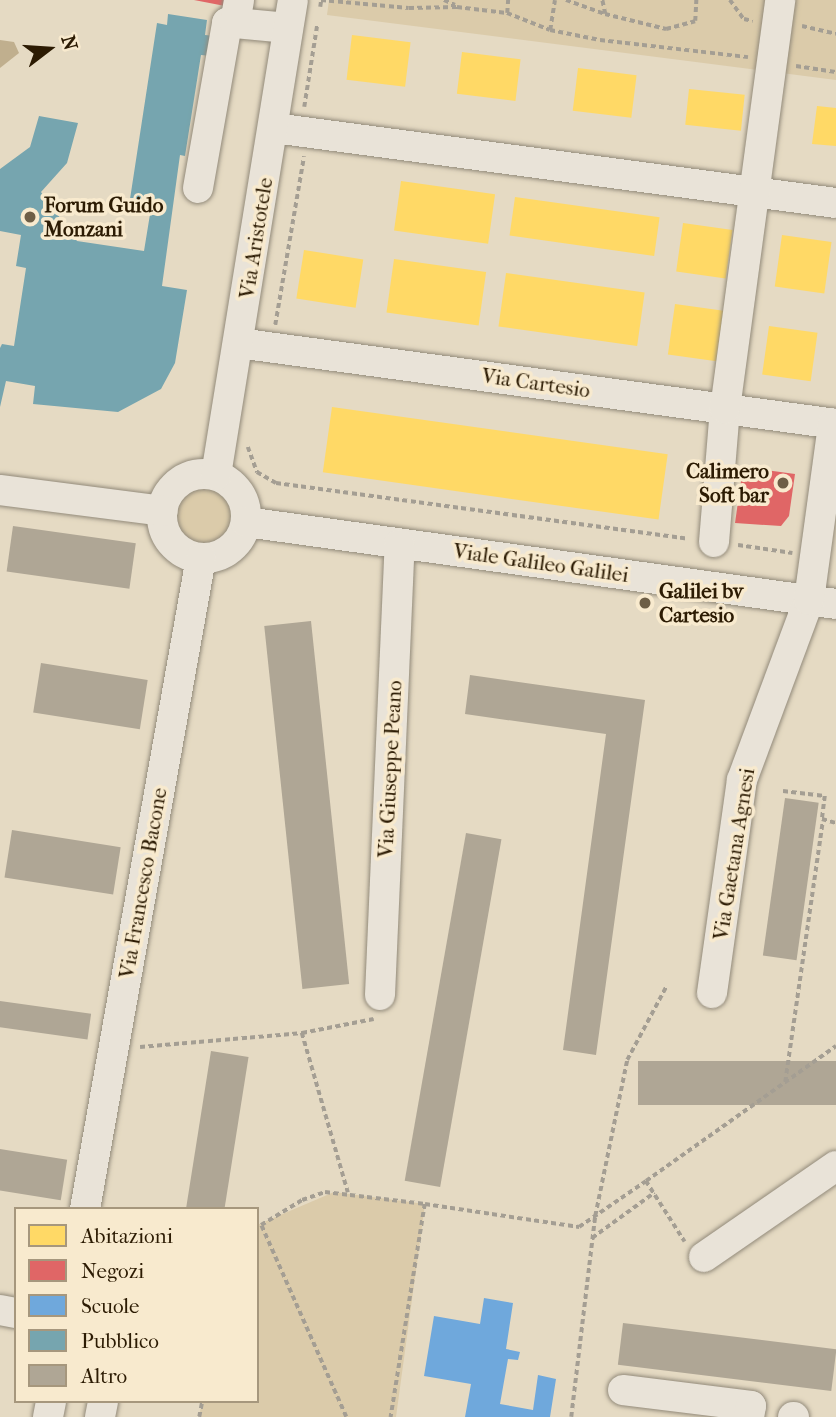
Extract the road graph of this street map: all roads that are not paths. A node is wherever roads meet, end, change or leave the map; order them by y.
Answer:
1 (780, 0) edge
2 (237, 12) edge
3 (290, 14) edge
4 (274, 128) junction
5 (198, 188) dead end
6 (757, 193) junction
7 (836, 203) edge
8 (238, 342) junction
9 (725, 409) junction
10 (834, 424) edge
11 (216, 475) junction
12 (0, 490) edge
13 (163, 511) junction
14 (246, 522) junction
15 (714, 542) dead end
16 (400, 544) junction
17 (201, 558) junction
18 (823, 602) edge
19 (712, 993) dead end
20 (380, 995) road end
21 (836, 1166) edge
22 (85, 1207) edge
23 (704, 1256) road end
24 (623, 1390) dead end
25 (749, 1417) edge

1 - 6 street
2 - 3 street
2 - 5 street
3 - 4 street, Via Aristotele
4 - 6 street
4 - 8 street, Via Aristotele
6 - 7 street
6 - 9 street
8 - 9 street, Via Cartesio
8 - 11 street, Via Aristotele
9 - 10 street, Via Cartesio
9 - 15 street
10 - 18 street, Via Cartesio
11 - 13 street
11 - 14 street
12 - 13 street
13 - 17 street
14 - 16 street, Viale Galileo Galilei
14 - 17 street
16 - 18 street, Viale Galileo Galilei
16 - 20 street, Via Giuseppe Peano
17 - 22 street, Via Francesco Bacone
18 - 19 street, Via Gaetana Agnesi
21 - 23 street
24 - 25 street

